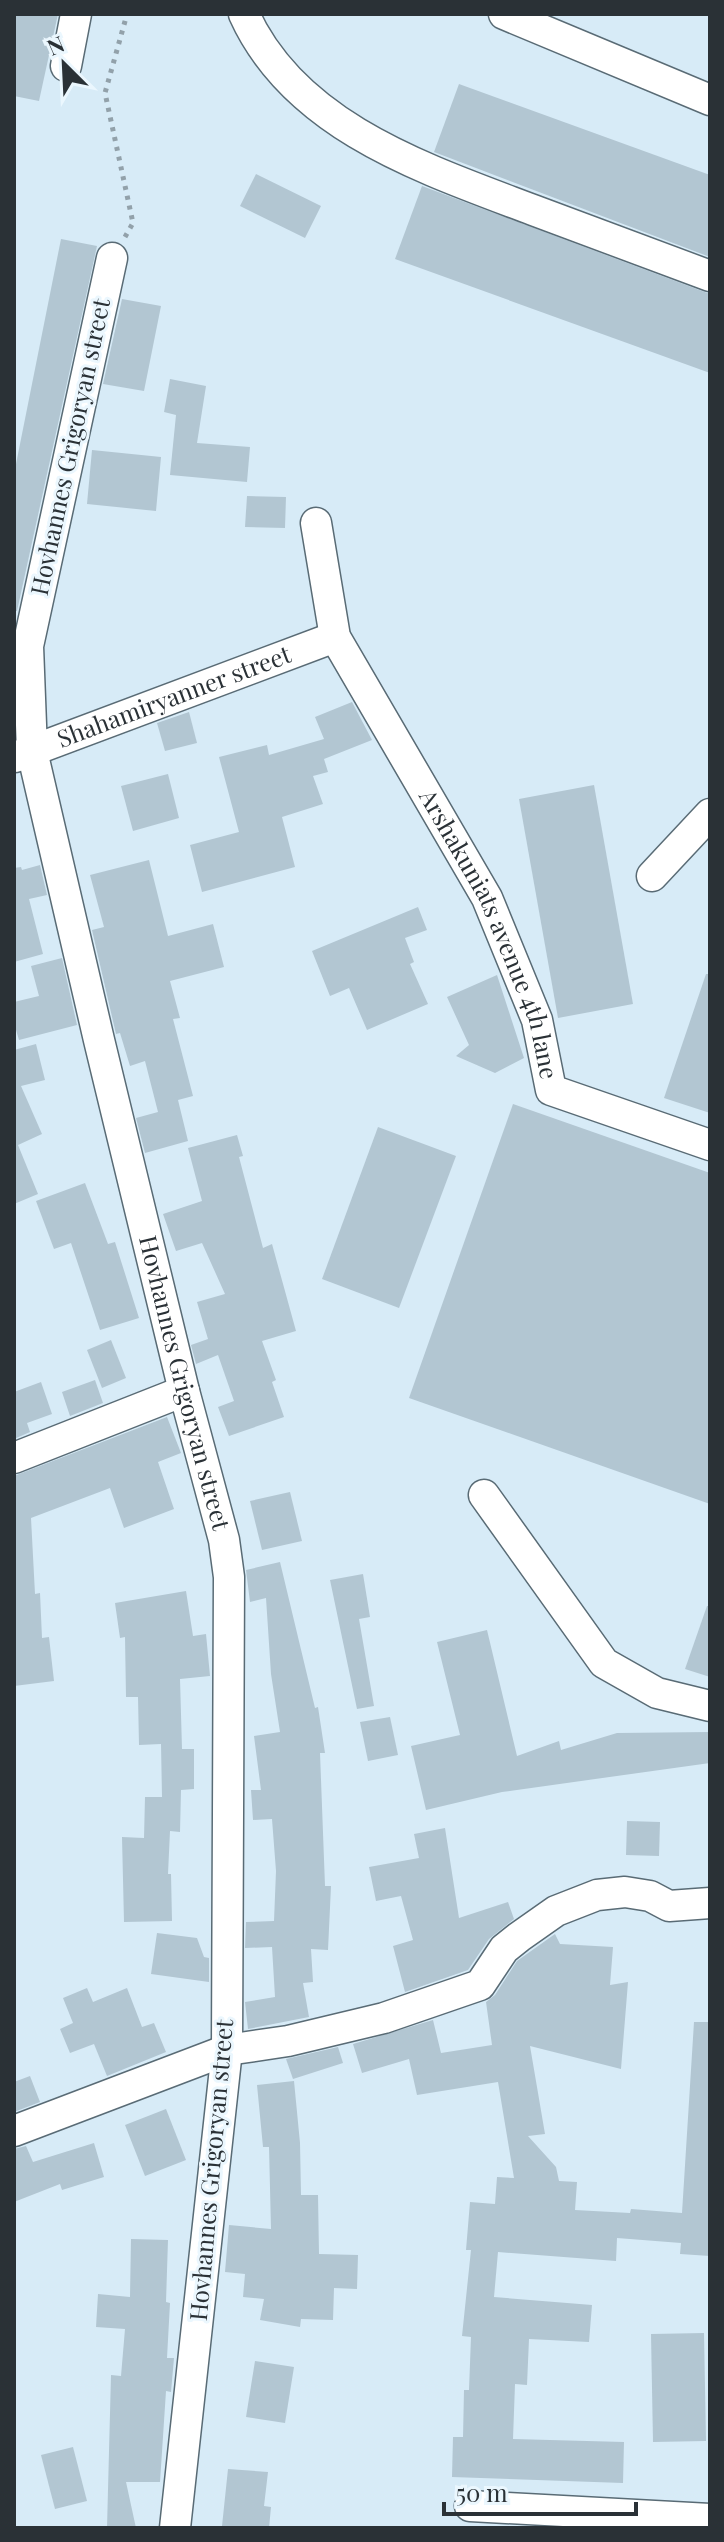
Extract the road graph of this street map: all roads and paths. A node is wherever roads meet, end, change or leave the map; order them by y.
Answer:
1 (76, 14) edge
2 (127, 14) edge
3 (244, 14) edge
4 (504, 14) edge
5 (66, 66) dead end
6 (710, 100) edge
7 (112, 258) joint
8 (710, 276) edge
9 (316, 523) dead end
10 (335, 637) junction
11 (23, 754) edge
12 (710, 814) edge
13 (652, 876) dead end
14 (710, 1145) edge
15 (184, 1391) junction
16 (14, 1458) edge
17 (484, 1495) dead end
18 (710, 1706) edge
19 (710, 1903) edge
20 (227, 2050) junction
21 (14, 2131) edge
22 (470, 2506) dead end
23 (710, 2519) edge
24 (175, 2528) edge

1 - 5 street
2 - 7 path
3 - 8 street
4 - 6 street
7 - 11 street, Hovhannes Grigoryan street
9 - 10 street
10 - 11 street, Shahamiryanner street
10 - 14 street, Arshakuniats avenue 4th lane
11 - 15 street, Hovhannes Grigoryan street
12 - 13 street
15 - 16 street
15 - 20 street, Hovhannes Grigoryan street
17 - 18 street
19 - 20 street
20 - 21 street
20 - 24 street, Hovhannes Grigoryan street
22 - 23 street

